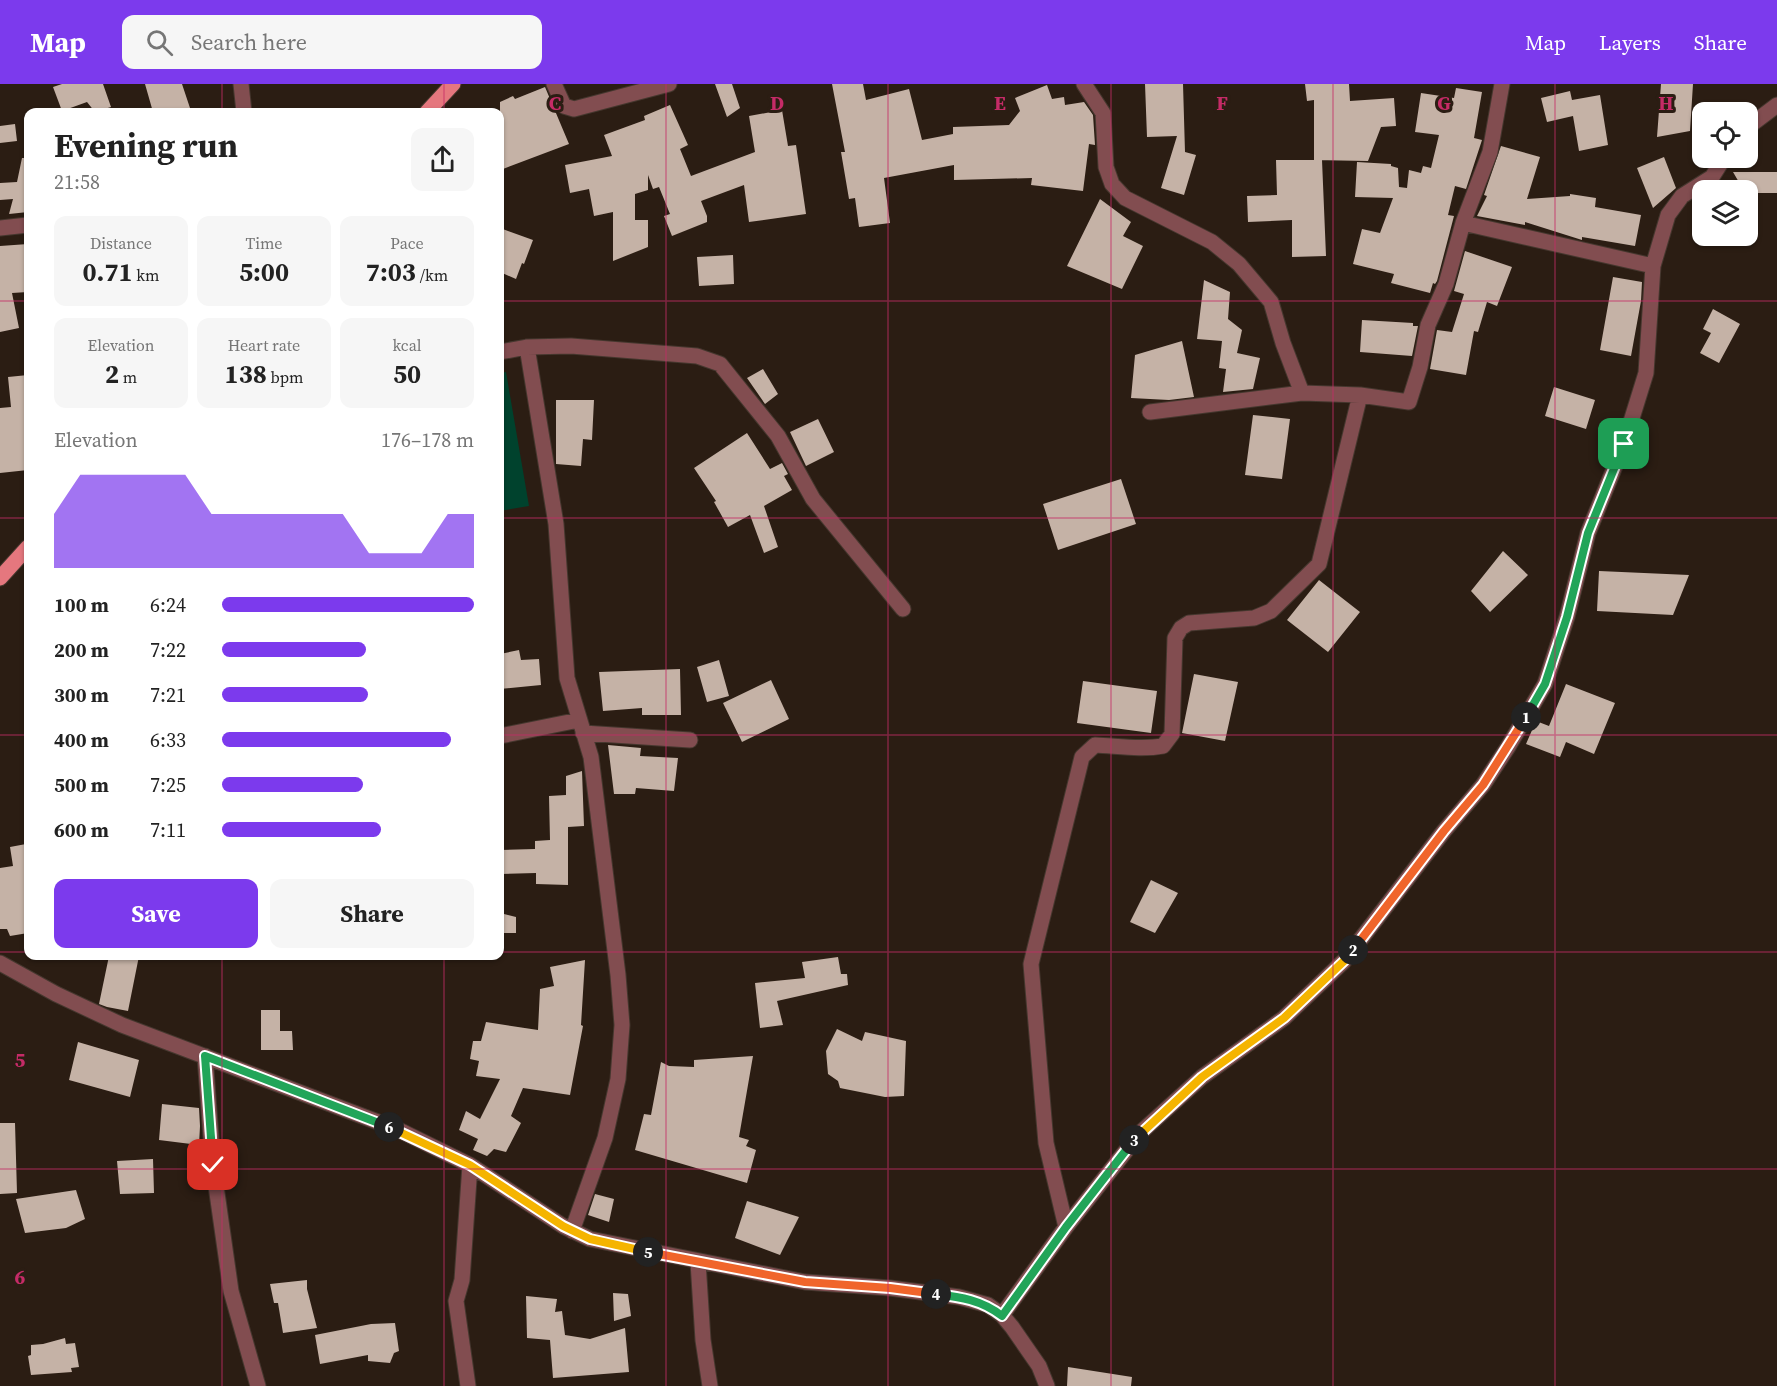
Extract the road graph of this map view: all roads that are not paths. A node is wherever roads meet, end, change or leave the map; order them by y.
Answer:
1 (241, 84) edge
2 (453, 84) edge
3 (554, 84) edge
4 (669, 84) edge
5 (1084, 84) edge
6 (1502, 84) edge
7 (1777, 105) edge
8 (244, 108) edge
9 (431, 108) edge
10 (1758, 119) edge
11 (1718, 168) edge
12 (1463, 223) junction
13 (24, 225) edge
14 (0, 228) edge
15 (1653, 266) junction
16 (527, 347) junction
17 (504, 351) edge
18 (1302, 393) junction
19 (1360, 395) junction
20 (1149, 412) dead end
21 (24, 551) edge
22 (0, 578) edge
23 (903, 609) dead end
24 (581, 727) junction
25 (504, 736) edge
26 (690, 740) dead end
27 (0, 963) edge
28 (205, 1056) junction
29 (470, 1165) junction
30 (1066, 1227) junction
31 (572, 1231) junction
32 (698, 1262) junction
33 (1002, 1316) junction
34 (258, 1386) edge
35 (468, 1386) edge
36 (710, 1386) edge
37 (1047, 1386) edge

1 - 8 street
2 - 9 main road
3 - 4 street
5 - 18 street
6 - 12 street
7 - 10 street
11 - 15 street
12 - 15 street
12 - 19 street
13 - 14 street
15 - 30 street
16 - 17 street
16 - 23 street
16 - 24 street
18 - 19 street
18 - 20 street
19 - 30 street
21 - 22 main road
24 - 25 street
24 - 26 street
24 - 31 street
27 - 28 street
28 - 29 street
28 - 34 street
29 - 31 street
29 - 35 street
30 - 33 street
31 - 32 street
32 - 33 street
32 - 36 street
33 - 37 street

